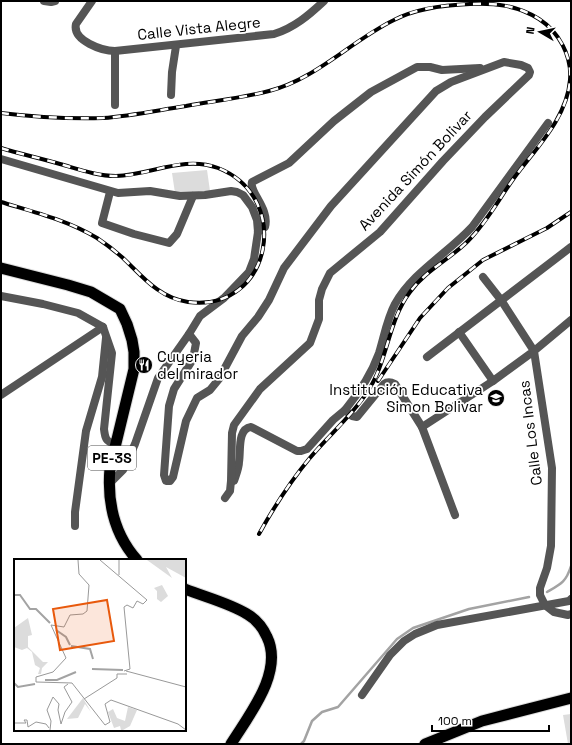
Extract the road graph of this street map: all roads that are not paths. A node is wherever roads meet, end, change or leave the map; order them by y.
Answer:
1 (44, 1) edge
2 (55, 1) edge
3 (92, 1) edge
4 (324, 1) edge
5 (176, 46) junction
6 (115, 51) junction
7 (487, 68) junction
8 (442, 70) junction
9 (451, 82) junction
10 (171, 95) dead end
11 (115, 105) dead end
12 (548, 123) dead end
13 (1, 159) edge
14 (110, 192) junction
15 (193, 196) junction
16 (258, 232) junction
17 (571, 247) edge
18 (1, 268) edge
19 (483, 277) dead end
20 (1, 296) edge
21 (501, 300) junction
22 (571, 320) edge
23 (103, 327) junction
24 (459, 332) junction
25 (189, 334) junction
26 (106, 337) junction
27 (534, 351) junction
28 (427, 357) dead end
29 (493, 381) junction
30 (1, 395) edge
31 (345, 410) junction
32 (425, 425) junction
33 (116, 444) junction
34 (231, 482) junction
35 (109, 484) junction
36 (225, 498) dead end
37 (455, 515) dead end
38 (76, 526) dead end
39 (136, 559) edge
40 (186, 589) edge
41 (571, 599) edge
42 (545, 605) junction
43 (571, 614) edge
44 (362, 695) dead end
45 (571, 698) edge
46 (231, 744) edge
47 (425, 744) edge

1 - 2 street
3 - 6 street, Calle Vista Alegre
4 - 5 street, Calle Vista Alegre
5 - 6 street, Calle Vista Alegre
5 - 10 street
6 - 11 street
7 - 8 street
7 - 9 street
7 - 34 street, Avenida Simón Bolivar
8 - 9 street
8 - 16 street
9 - 25 street
12 - 31 street
13 - 14 street
14 - 15 street
14 - 15 street
15 - 16 street
16 - 25 street
17 - 21 street
18 - 33 highway, PE-3S
19 - 21 street
20 - 23 street
21 - 24 street
21 - 27 street
22 - 27 street
23 - 26 street
23 - 30 street
24 - 28 street
24 - 29 street
25 - 35 street
26 - 33 street
26 - 38 street
27 - 29 street
27 - 42 street, Calle Los Incas
29 - 32 street
31 - 32 street
31 - 34 street
32 - 37 street
33 - 35 highway, PE-3S
34 - 36 street, Avenida Simón Bolivar
35 - 39 highway, PE-3S
40 - 46 highway
41 - 42 street
42 - 43 street
42 - 44 street
45 - 47 highway

